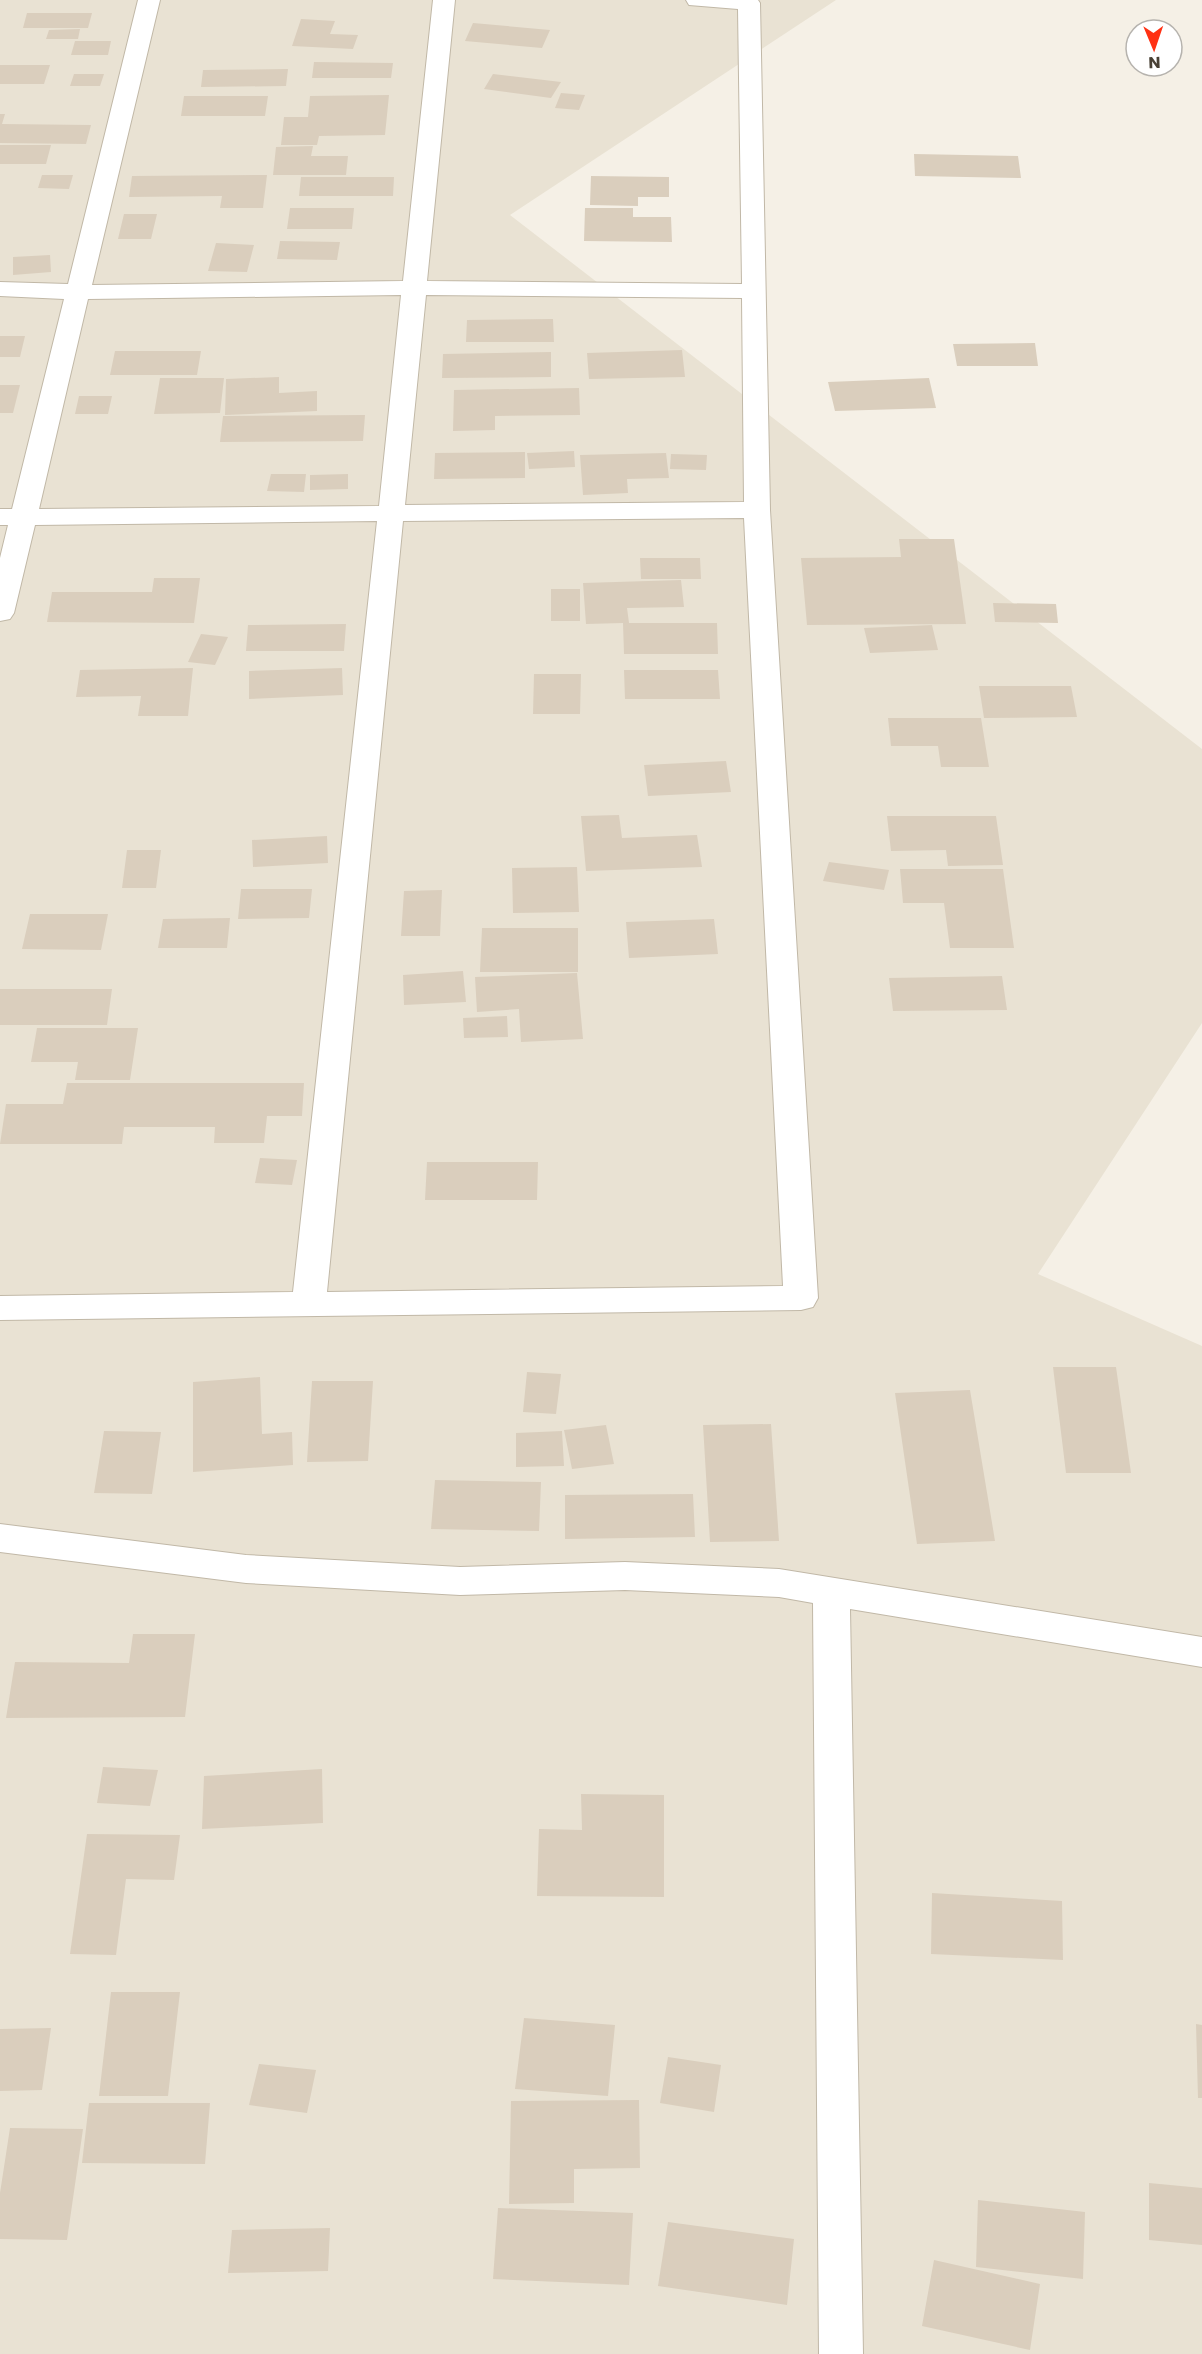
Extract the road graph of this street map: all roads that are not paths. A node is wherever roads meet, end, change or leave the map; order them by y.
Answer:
1 (149, 0) edge
2 (444, 0) edge
3 (697, 0) edge
4 (749, 1) edge
5 (415, 288) junction
6 (0, 289) edge
7 (754, 291) junction
8 (78, 292) junction
9 (757, 510) junction
10 (391, 514) junction
11 (12, 517) edge
12 (0, 613) edge
13 (309, 1305) junction
14 (0, 1308) edge
15 (0, 1538) edge
16 (831, 1591) junction
17 (1202, 1652) edge
18 (841, 2354) edge

1 - 8 street
2 - 5 street
3 - 4 street
4 - 7 street
5 - 7 street
5 - 8 street
5 - 10 street
6 - 8 street
7 - 9 street
8 - 11 street
9 - 10 street
9 - 13 street
10 - 11 street
10 - 13 street
11 - 12 street
13 - 14 street
15 - 16 street
16 - 17 street
16 - 18 street

